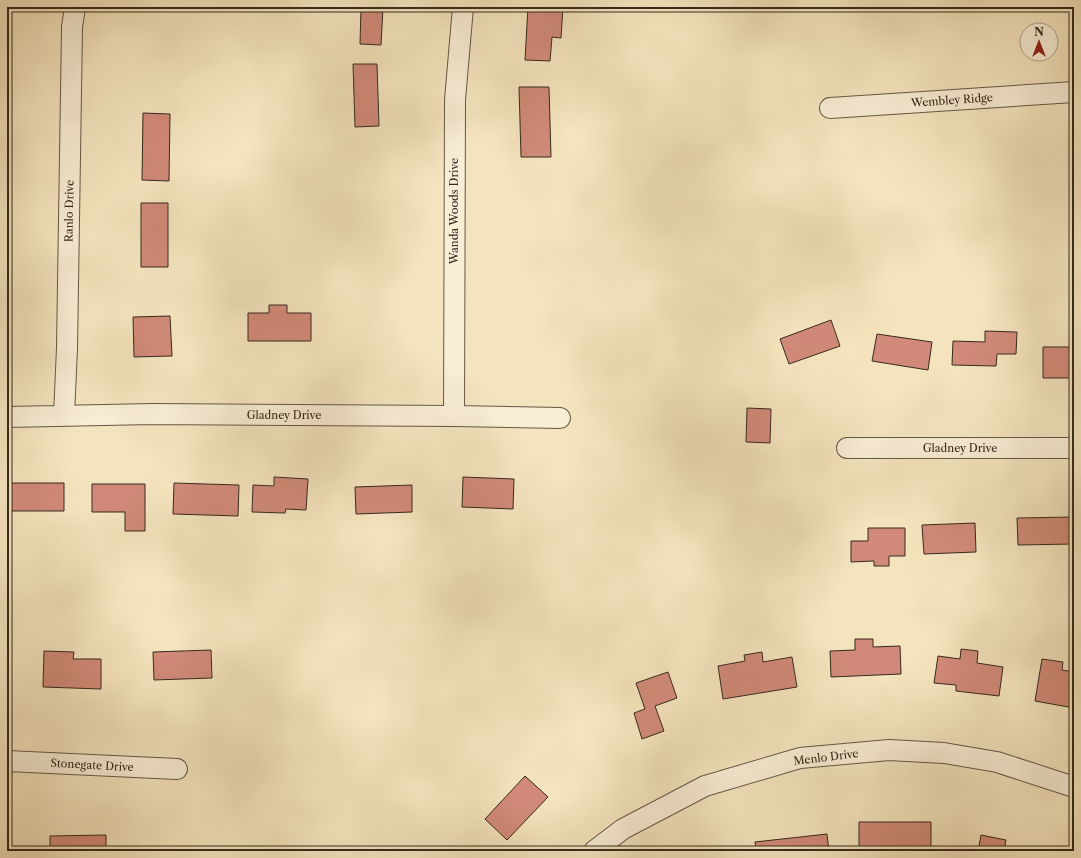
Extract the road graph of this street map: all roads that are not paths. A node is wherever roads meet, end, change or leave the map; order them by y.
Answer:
1 (75, 7) edge
2 (463, 7) edge
3 (1074, 92) edge
4 (830, 108) dead end
5 (64, 416) junction
6 (454, 416) junction
7 (7, 417) edge
8 (560, 418) dead end
9 (847, 448) dead end
10 (1074, 448) edge
11 (7, 761) edge
12 (177, 769) dead end
13 (1074, 787) edge
14 (594, 851) edge

1 - 5 street, Ranlo Drive
2 - 6 street, Wanda Woods Drive
3 - 4 street, Wembley Ridge
5 - 6 street, Gladney Drive
5 - 7 street, Gladney Drive
6 - 8 street, Gladney Drive
9 - 10 street, Gladney Drive
11 - 12 street, Stonegate Drive
13 - 14 street, Menlo Drive

